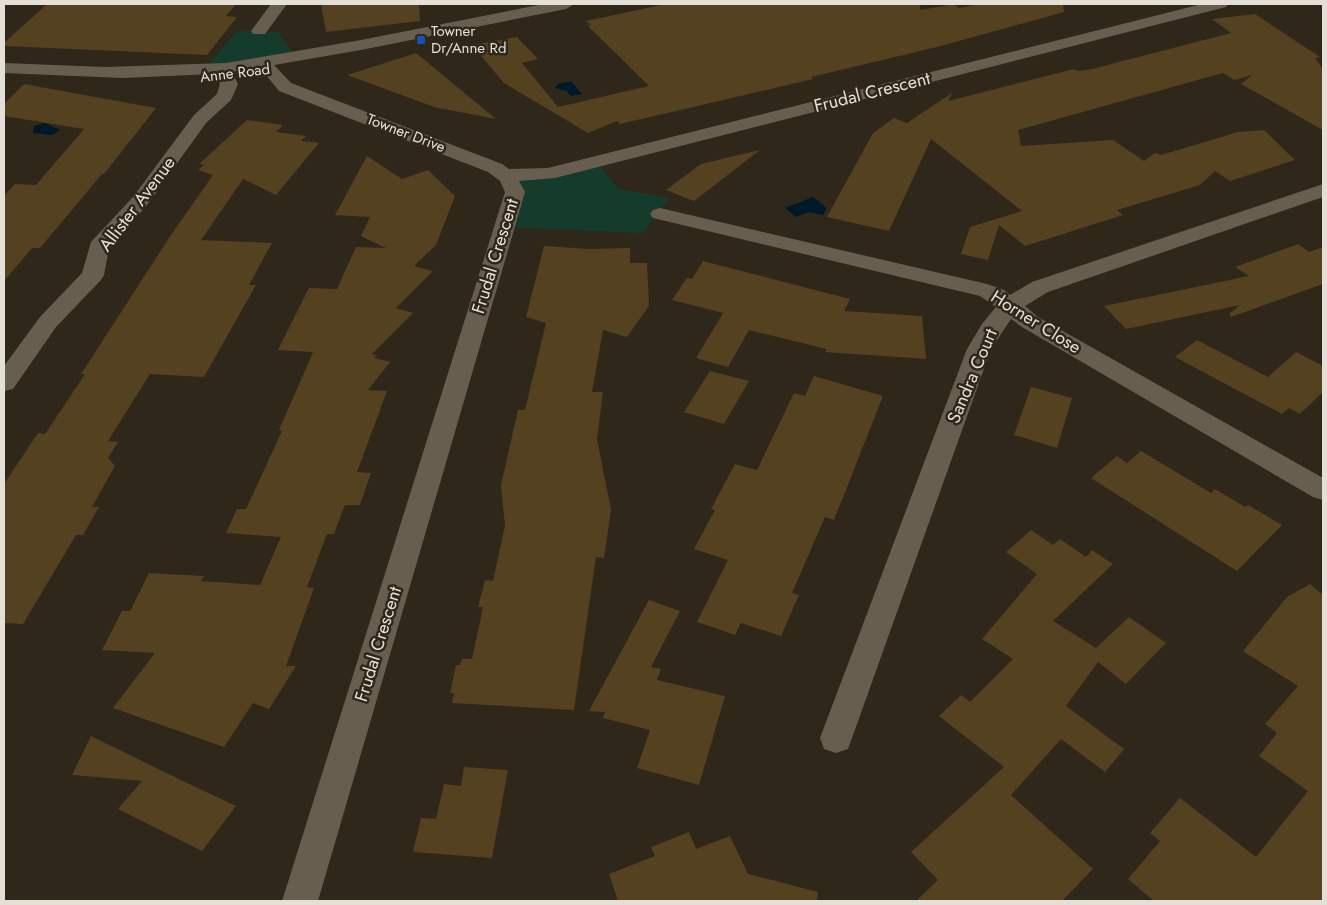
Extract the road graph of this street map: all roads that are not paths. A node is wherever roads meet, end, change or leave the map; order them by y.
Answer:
1 (279, 4) edge
2 (562, 4) edge
3 (1220, 4) edge
4 (259, 31) dead end
5 (4, 68) edge
6 (277, 69) junction
7 (221, 78) junction
8 (505, 175) junction
9 (1323, 190) edge
10 (660, 214) dead end
11 (1009, 306) junction
12 (4, 383) edge
13 (1323, 490) edge
14 (836, 738) dead end
15 (300, 901) edge

1 - 4 street
2 - 6 street, Anne Road
3 - 8 street, Frudal Crescent
5 - 7 street, Anne Road
6 - 7 street, Anne Road
6 - 7 street
6 - 8 street, Towner Drive
7 - 12 street, Allister Avenue
8 - 15 street, Frudal Crescent
9 - 11 street, Sandra Court
10 - 11 street, Horner Close
11 - 13 street, Horner Close
11 - 14 street, Sandra Court

